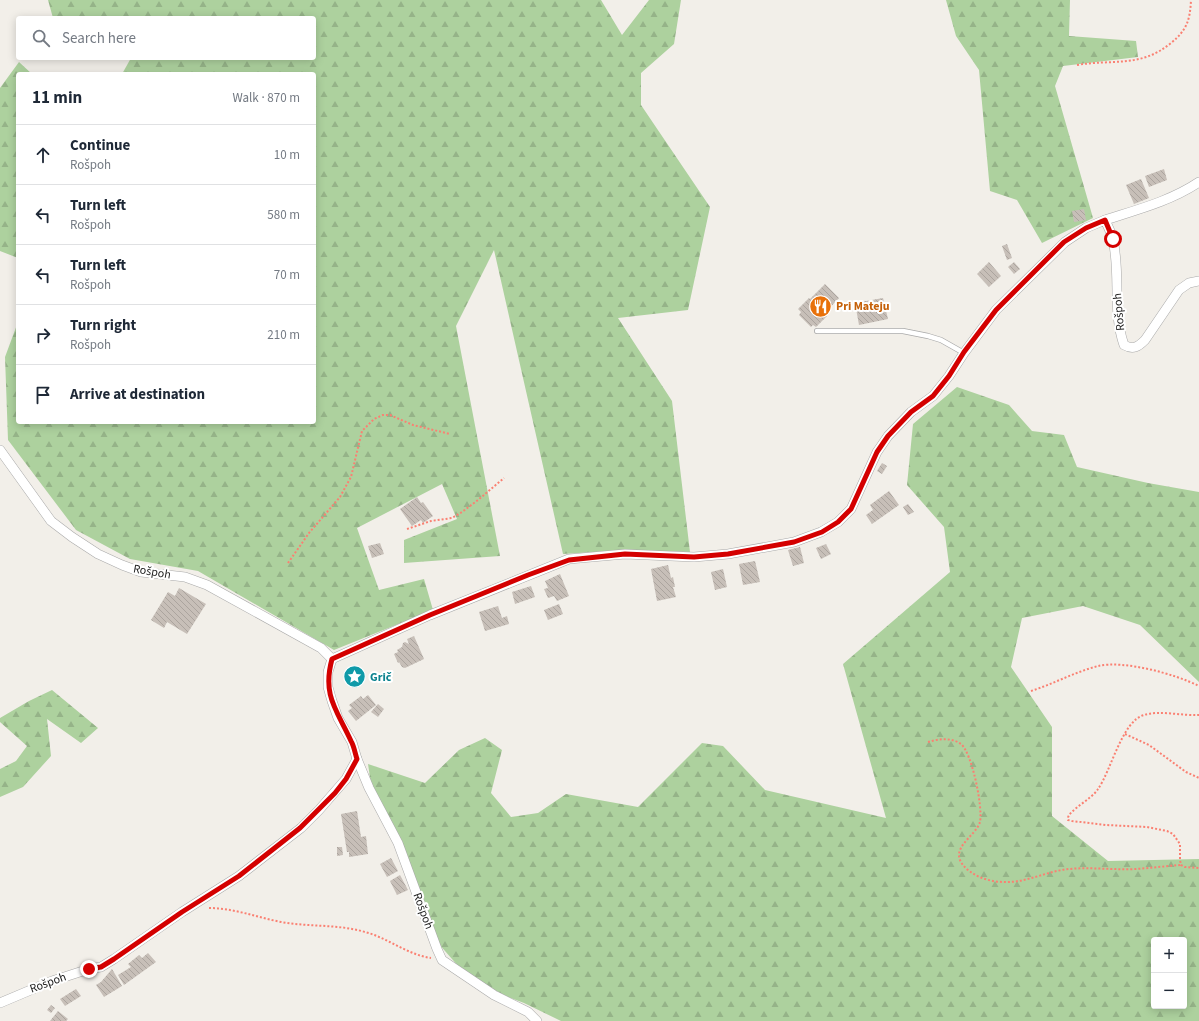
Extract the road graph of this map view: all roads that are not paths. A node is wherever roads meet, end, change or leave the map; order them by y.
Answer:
1 (1199, 182) edge
2 (1105, 220) junction
3 (1199, 281) edge
4 (816, 330) dead end
5 (964, 352) junction
6 (0, 450) edge
7 (332, 659) junction
8 (357, 759) junction
9 (0, 1003) edge
10 (538, 1021) edge

1 - 2 street
2 - 3 street, Rošpoh
2 - 5 street
4 - 5 lane
5 - 7 street
6 - 7 street, Rošpoh
7 - 8 street, Rošpoh
8 - 9 street, Rošpoh
8 - 10 street, Rošpoh

